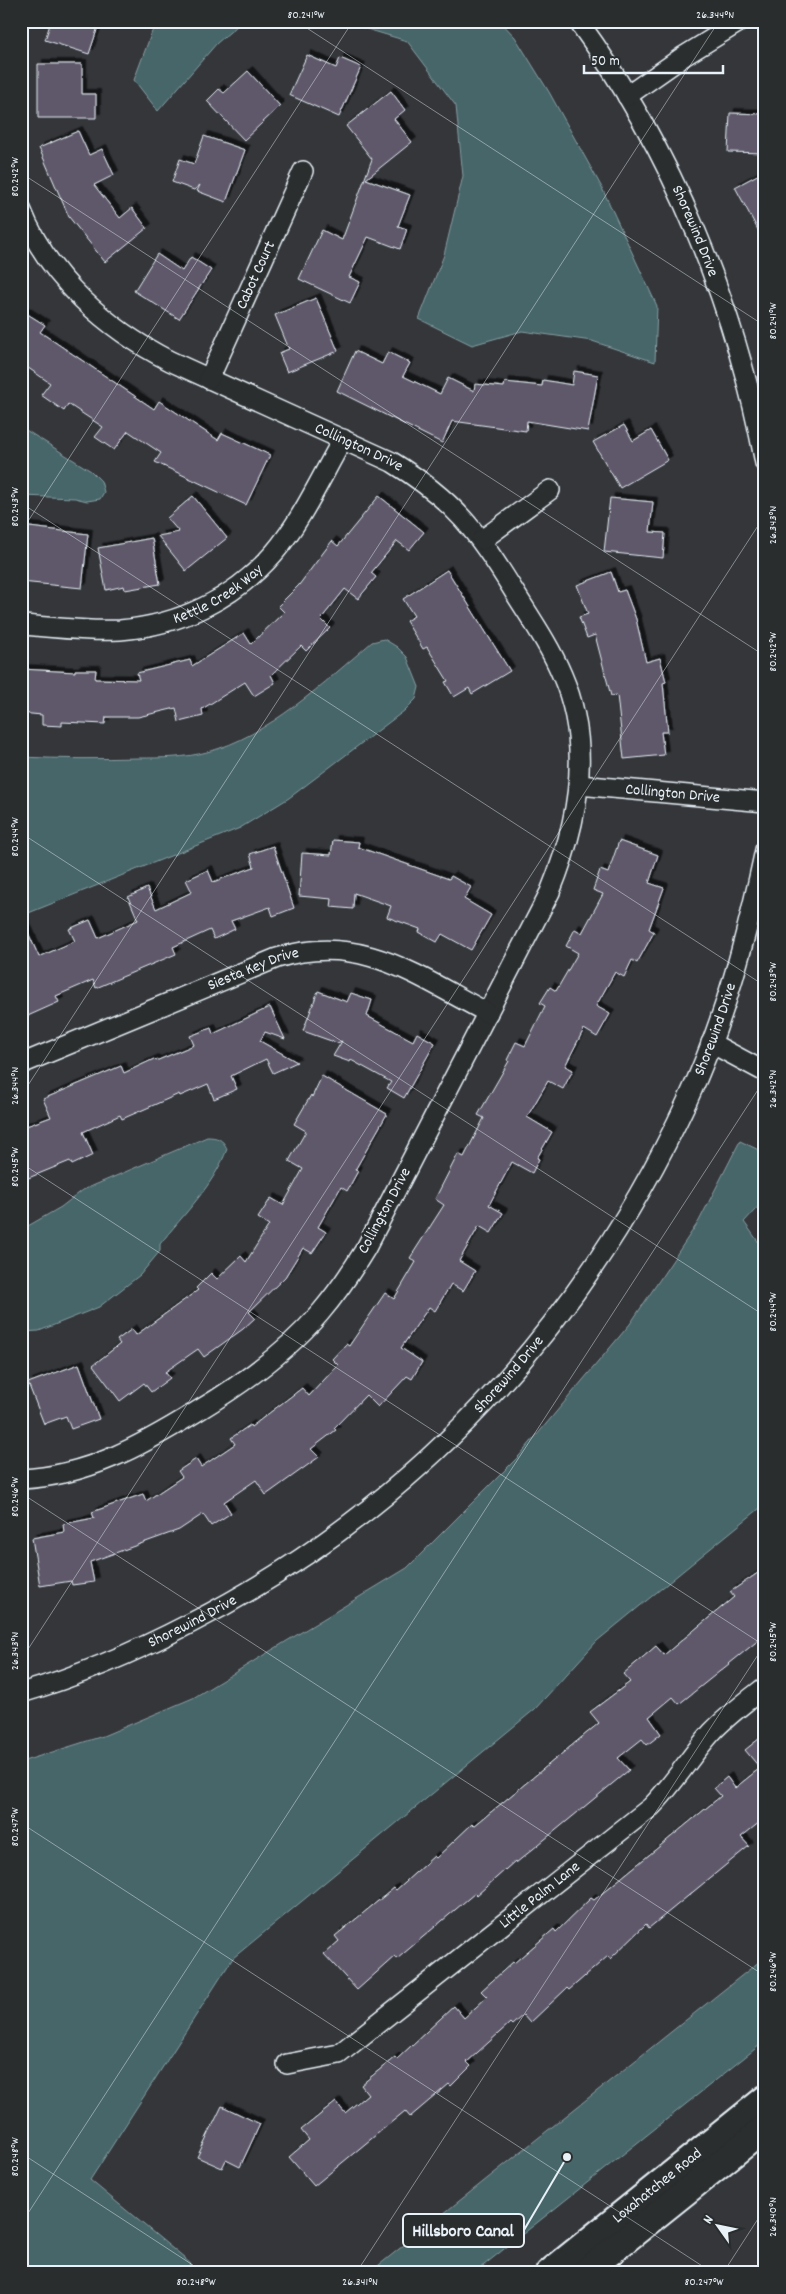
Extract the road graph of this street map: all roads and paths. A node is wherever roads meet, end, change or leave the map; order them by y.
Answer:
1 (578, 21) edge
2 (741, 21) edge
3 (627, 96) junction
4 (303, 171) dead end
5 (21, 209) edge
6 (209, 379) junction
7 (343, 439) junction
8 (765, 463) edge
9 (550, 490) dead end
10 (482, 540) junction
11 (21, 625) edge
12 (579, 785) junction
13 (765, 802) edge
14 (765, 850) edge
15 (488, 1014) junction
16 (711, 1043) junction
17 (21, 1064) edge
18 (765, 1072) edge
19 (21, 1478) edge
20 (765, 1686) edge
21 (21, 1693) edge
22 (287, 2064) dead end
23 (765, 2099) edge
24 (765, 2128) edge
25 (548, 2273) edge
26 (584, 2273) edge

1 - 3 street, Shorewind Drive
2 - 3 street
3 - 8 street, Shorewind Drive
4 - 6 street, Cabot Court
5 - 6 street, Collington Drive
6 - 7 street, Collington Drive
7 - 10 street, Collington Drive
7 - 11 street, Kettle Creek Way
9 - 10 street
10 - 12 street, Collington Drive
12 - 13 street, Collington Drive
12 - 15 street, Collington Drive
14 - 16 street, Shorewind Drive
15 - 17 street, Siesta Key Drive
15 - 19 street, Collington Drive
16 - 18 street
16 - 21 street, Shorewind Drive
20 - 22 street, Little Palm Lane
23 - 25 main road, Loxahatchee Road
24 - 26 main road, Loxahatchee Road

